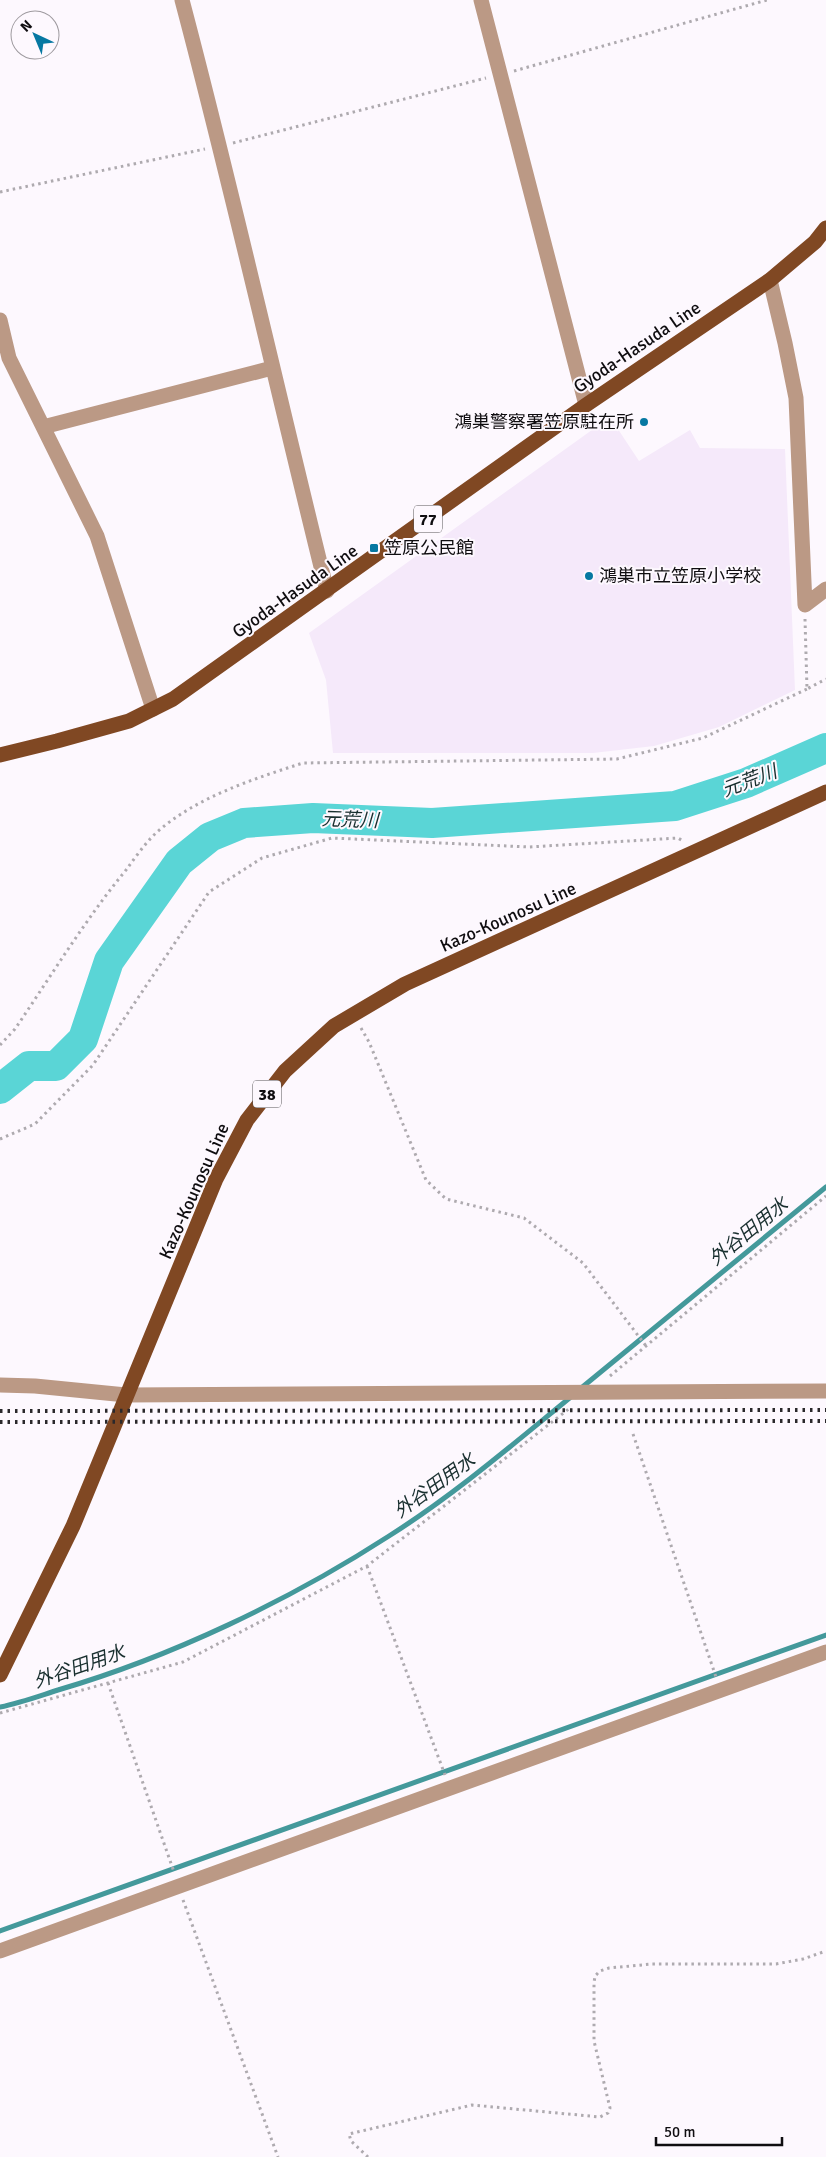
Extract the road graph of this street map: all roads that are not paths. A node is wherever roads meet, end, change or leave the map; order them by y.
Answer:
1 (182, 0) edge
2 (481, 0) edge
3 (826, 228) edge
4 (770, 280) junction
5 (0, 320) edge
6 (272, 368) junction
7 (586, 405) junction
8 (43, 427) junction
9 (826, 588) edge
10 (327, 591) junction
11 (153, 709) junction
12 (0, 754) edge
13 (826, 792) edge
14 (0, 1385) edge
15 (826, 1391) edge
16 (126, 1395) junction
17 (826, 1652) edge
18 (0, 1675) edge
19 (0, 1951) edge

1 - 6 street
2 - 7 street
3 - 4 main road, Gyoda-Hasuda Line / 77
4 - 7 main road, Gyoda-Hasuda Line / 77
4 - 9 street
5 - 8 street
6 - 8 street
6 - 10 street
7 - 10 main road, Gyoda-Hasuda Line / 77
8 - 11 street
10 - 11 main road, Gyoda-Hasuda Line / 77
11 - 12 main road, Gyoda-Hasuda Line / 77
13 - 16 main road, Kazo-Kounosu Line / 38
14 - 16 street
15 - 16 street
16 - 18 main road, Kazo-Kounosu Line / 38
17 - 19 street

